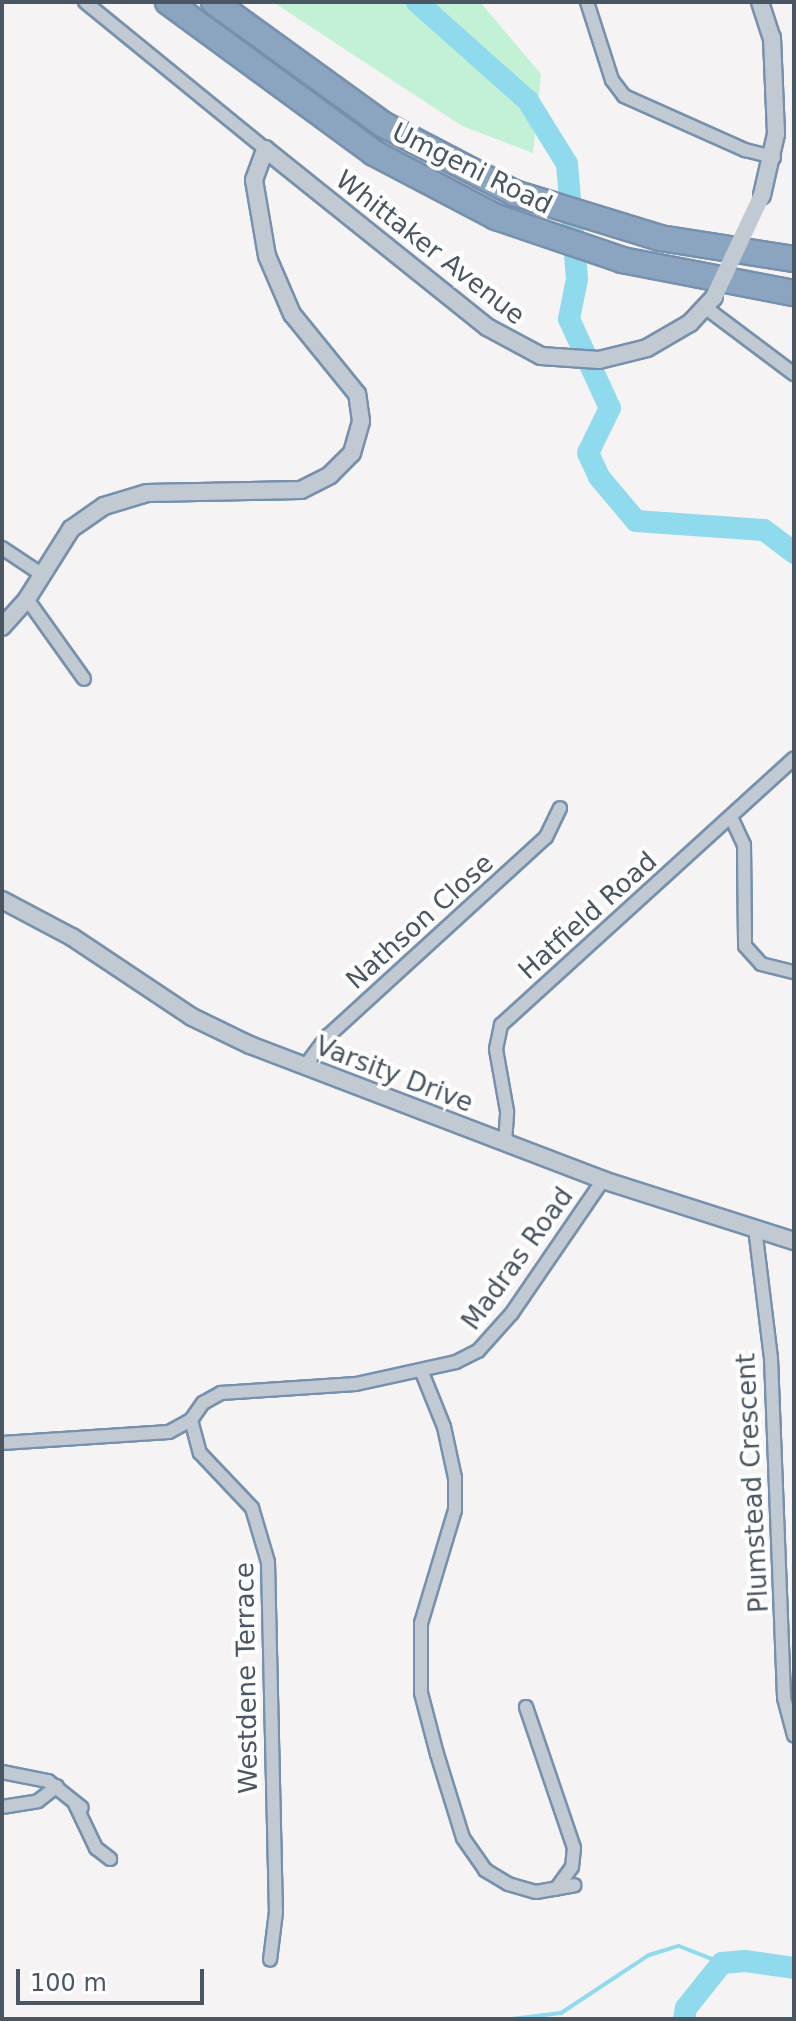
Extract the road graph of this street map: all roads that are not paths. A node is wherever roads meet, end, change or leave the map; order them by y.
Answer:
1 (85, 2) edge
2 (168, 2) edge
3 (214, 2) edge
4 (587, 2) edge
5 (760, 2) edge
6 (265, 149) junction
7 (774, 157) junction
8 (794, 259) edge
9 (794, 293) edge
10 (710, 302) junction
11 (794, 374) edge
12 (2, 548) edge
13 (41, 574) junction
14 (27, 599) junction
15 (2, 627) edge
16 (84, 679) dead end
17 (794, 758) edge
18 (560, 808) dead end
19 (731, 817) junction
20 (2, 900) edge
21 (794, 972) edge
22 (305, 1066) junction
23 (505, 1143) junction
24 (603, 1180) junction
25 (755, 1228) junction
26 (794, 1241) edge
27 (421, 1370) junction
28 (191, 1420) junction
29 (2, 1443) edge
30 (526, 1707) dead end
31 (794, 1736) edge
32 (2, 1772) edge
33 (57, 1786) junction
34 (2, 1807) edge
35 (110, 1859) dead end
36 (574, 1885) dead end
37 (556, 1889) junction
38 (270, 1960) dead end

1 - 6 street
2 - 9 highway, Umgeni Road
3 - 8 highway, Umgeni Road
4 - 7 street
5 - 7 street, Whittaker Avenue
6 - 10 street, Whittaker Avenue
6 - 13 street
7 - 10 street, Whittaker Avenue, bridge
10 - 11 street
12 - 13 street
13 - 14 street
14 - 15 street
14 - 16 street
17 - 19 street, Hatfield Road
18 - 22 street, Nathson Close
19 - 21 street
19 - 23 street, Hatfield Road
20 - 22 street, Varsity Drive
22 - 23 street, Varsity Drive
23 - 24 street, Varsity Drive
24 - 25 street, Varsity Drive
24 - 27 street, Madras Road
25 - 26 street, Varsity Drive
25 - 31 street, Plumstead Crescent
27 - 28 street, Madras Road
27 - 37 street
28 - 29 street
28 - 38 street, Westdene Terrace
30 - 37 street
32 - 33 street
33 - 34 street
33 - 35 street
36 - 37 street

